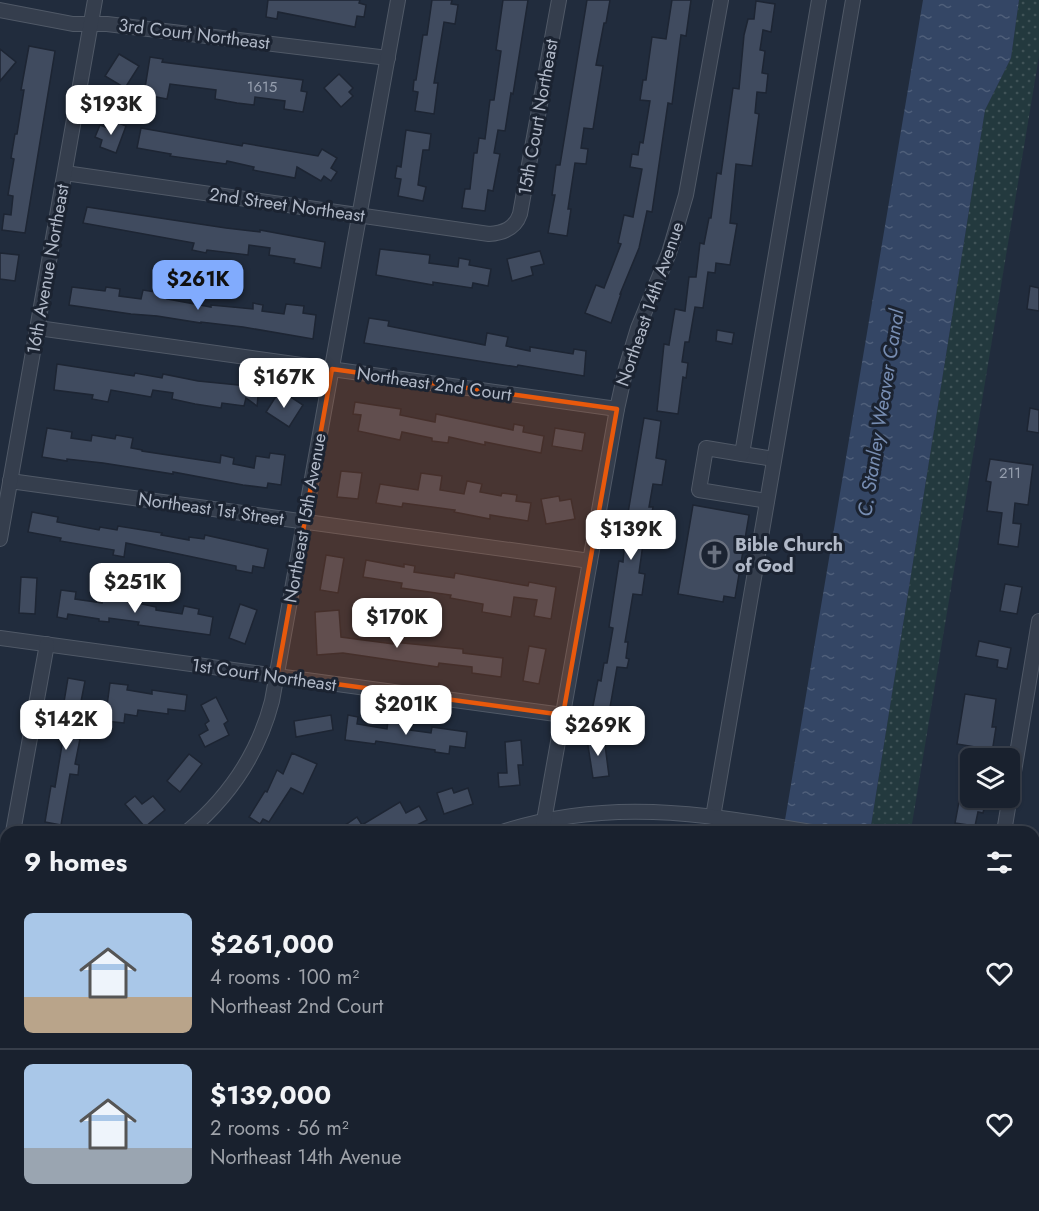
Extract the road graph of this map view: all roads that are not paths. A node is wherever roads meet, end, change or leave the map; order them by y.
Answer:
1 (95, 0) edge
2 (398, 0) edge
3 (559, 0) edge
4 (722, 0) edge
5 (819, 0) edge
6 (852, 0) edge
7 (0, 10) edge
8 (90, 24) junction
9 (388, 58) junction
10 (65, 173) junction
11 (360, 215) junction
12 (508, 230) joint
13 (38, 328) junction
14 (332, 369) junction
15 (617, 409) junction
16 (742, 454) junction
17 (774, 459) junction
18 (10, 481) junction
19 (767, 501) junction
20 (305, 522) junction
21 (0, 539) edge
22 (590, 561) junction
23 (1039, 621) edge
24 (0, 638) edge
25 (47, 645) junction
26 (277, 676) junction
27 (563, 715) junction
28 (713, 817) junction
29 (14, 826) edge
30 (193, 826) edge
31 (543, 826) edge
32 (546, 826) edge
33 (772, 826) edge
34 (1005, 826) edge

1 - 8 street, 16th Avenue Northeast
2 - 9 street, Northeast 15th Avenue
3 - 12 street, 15th Court Northeast
4 - 15 street, Northeast 14th Avenue
5 - 16 street
6 - 17 street
7 - 8 street, 3rd Court Northeast
8 - 9 street, 3rd Court Northeast
8 - 10 street, 16th Avenue Northeast
9 - 11 street, Northeast 15th Avenue
10 - 11 street, 2nd Street Northeast
10 - 13 street, 16th Avenue Northeast
11 - 12 street, 2nd Street Northeast
11 - 14 street, Northeast 15th Avenue
13 - 14 street, Northeast 2nd Court
13 - 18 street, 16th Avenue Northeast
14 - 15 street, Northeast 2nd Court
14 - 20 street, Northeast 15th Avenue
15 - 22 street, Northeast 14th Avenue
16 - 17 street
16 - 19 street
17 - 19 street
18 - 20 street, Northeast 1st Street
18 - 21 street, 16th Avenue Northeast
19 - 28 street
20 - 22 street, Northeast 1st Street
20 - 26 street, Northeast 15th Avenue
22 - 27 street, Northeast 14th Avenue
23 - 34 street
24 - 25 street, 1st Court Northeast
25 - 26 street, 1st Court Northeast
25 - 29 street
26 - 27 street, 1st Court Northeast
26 - 30 street, Northeast 15th Avenue
27 - 31 street, Northeast 14th Avenue
28 - 32 street
28 - 33 street

